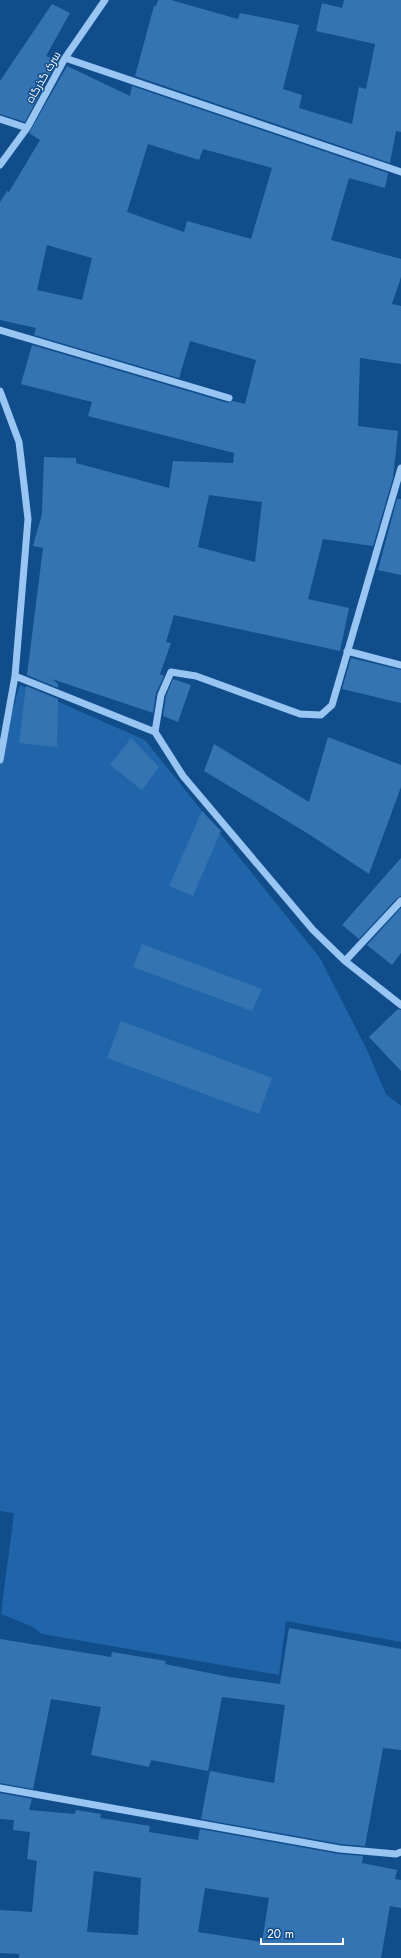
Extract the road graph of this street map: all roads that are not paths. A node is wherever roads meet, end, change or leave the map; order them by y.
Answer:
1 (105, 0) edge
2 (66, 58) junction
3 (0, 119) edge
4 (27, 128) junction
5 (0, 165) edge
6 (401, 172) edge
7 (0, 330) edge
8 (0, 391) edge
9 (229, 398) dead end
10 (401, 468) edge
11 (347, 651) junction
12 (401, 666) edge
13 (15, 676) junction
14 (155, 732) junction
15 (0, 760) edge
16 (401, 901) edge
17 (345, 961) junction
18 (401, 1005) edge
19 (0, 1788) edge
20 (401, 1852) edge

1 - 2 street, سرک گذرگاه
2 - 4 street, سرک گذرگاه
2 - 6 street
3 - 4 street
4 - 5 street, سرک گذرگاه
7 - 9 street
8 - 13 street
10 - 11 street
11 - 12 street
11 - 14 street
13 - 14 street
13 - 15 street
14 - 17 street
16 - 17 street
17 - 18 street
19 - 20 street

